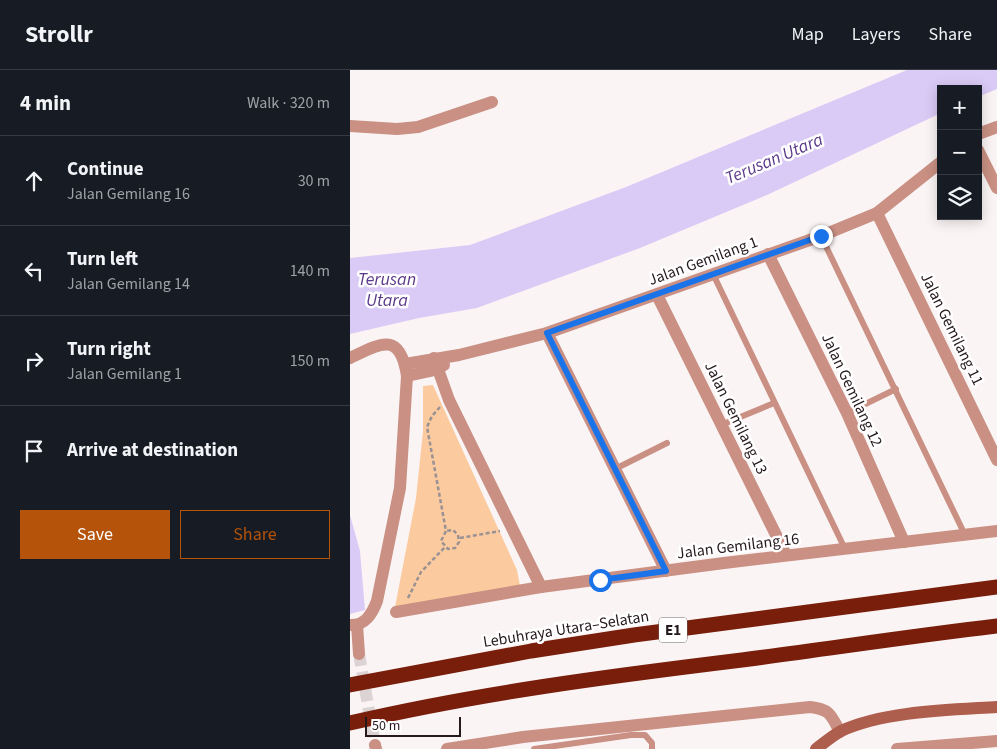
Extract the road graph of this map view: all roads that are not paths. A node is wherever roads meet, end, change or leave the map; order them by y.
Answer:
1 (492, 102) dead end
2 (350, 126) edge
3 (997, 126) edge
4 (982, 132) edge
5 (982, 158) edge
6 (937, 165) edge
7 (997, 188) edge
8 (877, 213) junction
9 (821, 236) junction
10 (768, 254) junction
11 (714, 276) junction
12 (657, 295) junction
13 (547, 333) junction
14 (350, 358) edge
15 (436, 364) junction
16 (406, 370) junction
17 (896, 389) junction
18 (774, 403) junction
19 (847, 414) junction
20 (721, 425) junction
21 (667, 443) dead end
22 (997, 460) edge
23 (615, 470) junction
24 (997, 531) edge
25 (965, 535) junction
26 (904, 542) junction
27 (846, 550) junction
28 (786, 556) junction
29 (666, 571) junction
30 (541, 587) junction
31 (997, 587) edge
32 (399, 611) road end
33 (353, 626) edge
34 (997, 626) edge
35 (358, 654) tunnel mouth
36 (350, 685) edge
37 (997, 707) edge
38 (350, 723) edge
39 (840, 732) junction
40 (997, 741) edge
41 (928, 748) edge
42 (449, 749) edge
43 (534, 749) edge
44 (652, 749) edge
45 (816, 749) edge
46 (897, 749) edge

1 - 2 street
3 - 4 street
5 - 7 street
6 - 8 street, Jalan Gemilang 1
8 - 9 street, Jalan Gemilang 1
8 - 22 street, Jalan Gemilang 11
9 - 10 street, Jalan Gemilang 1
9 - 17 lane
10 - 11 street, Jalan Gemilang 1
10 - 19 street, Jalan Gemilang 12
11 - 12 street, Jalan Gemilang 1
11 - 18 lane
12 - 13 street, Jalan Gemilang 1
12 - 20 street, Jalan Gemilang 13
13 - 15 street, Jalan Gemilang 1
13 - 23 street
14 - 16 street
15 - 16 street, Jalan Gemilang 1
15 - 30 street
16 - 33 street
17 - 19 lane
17 - 25 lane
18 - 20 lane
18 - 27 lane
19 - 26 street, Jalan Gemilang 12
20 - 28 street, Jalan Gemilang 13
21 - 23 lane
23 - 29 street
24 - 25 street, Jalan Gemilang 16
25 - 26 street, Jalan Gemilang 16
26 - 27 street, Jalan Gemilang 16
27 - 28 street, Jalan Gemilang 16
28 - 29 street, Jalan Gemilang 16
29 - 30 street, Jalan Gemilang 16
30 - 32 street, Jalan Gemilang 16
31 - 36 highway, Lebuhraya Utara–Selatan / E1
33 - 35 street
34 - 38 highway, E1
37 - 39 street
39 - 42 street
39 - 45 street
40 - 41 street
41 - 46 street
43 - 44 lane

